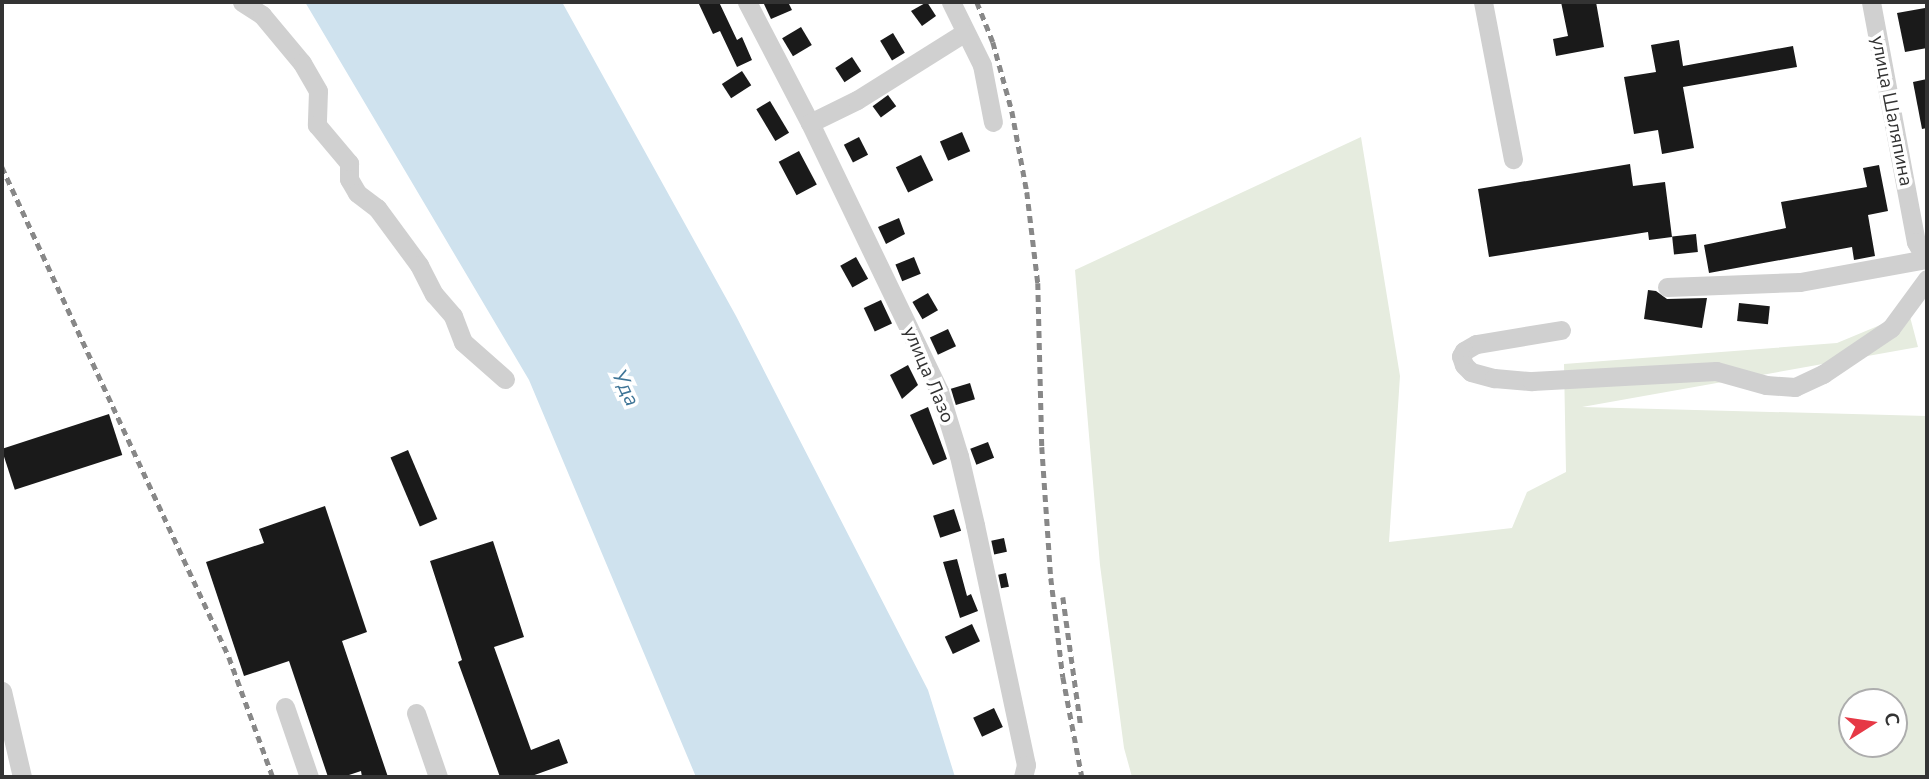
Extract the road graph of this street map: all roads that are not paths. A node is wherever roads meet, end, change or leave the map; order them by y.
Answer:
1 (242, 2) edge
2 (747, 2) edge
3 (951, 2) edge
4 (1483, 2) edge
5 (1871, 2) edge
6 (964, 33) junction
7 (993, 122) dead end
8 (810, 123) junction
9 (1513, 159) dead end
10 (1927, 259) edge
11 (1927, 279) edge
12 (1667, 287) dead end
13 (1561, 330) dead end
14 (505, 379) dead end
15 (2, 691) edge
16 (285, 707) dead end
17 (416, 713) dead end
18 (303, 775) edge
19 (22, 777) edge
20 (438, 777) edge
21 (1023, 777) edge

1 - 14 street
2 - 8 street, улица Лазо
3 - 6 street
4 - 9 street
5 - 10 street, улица Шаляпина
6 - 7 street
6 - 8 street
8 - 21 street, улица Лазо
10 - 12 street
11 - 13 street
15 - 19 street
16 - 18 street
17 - 20 street

